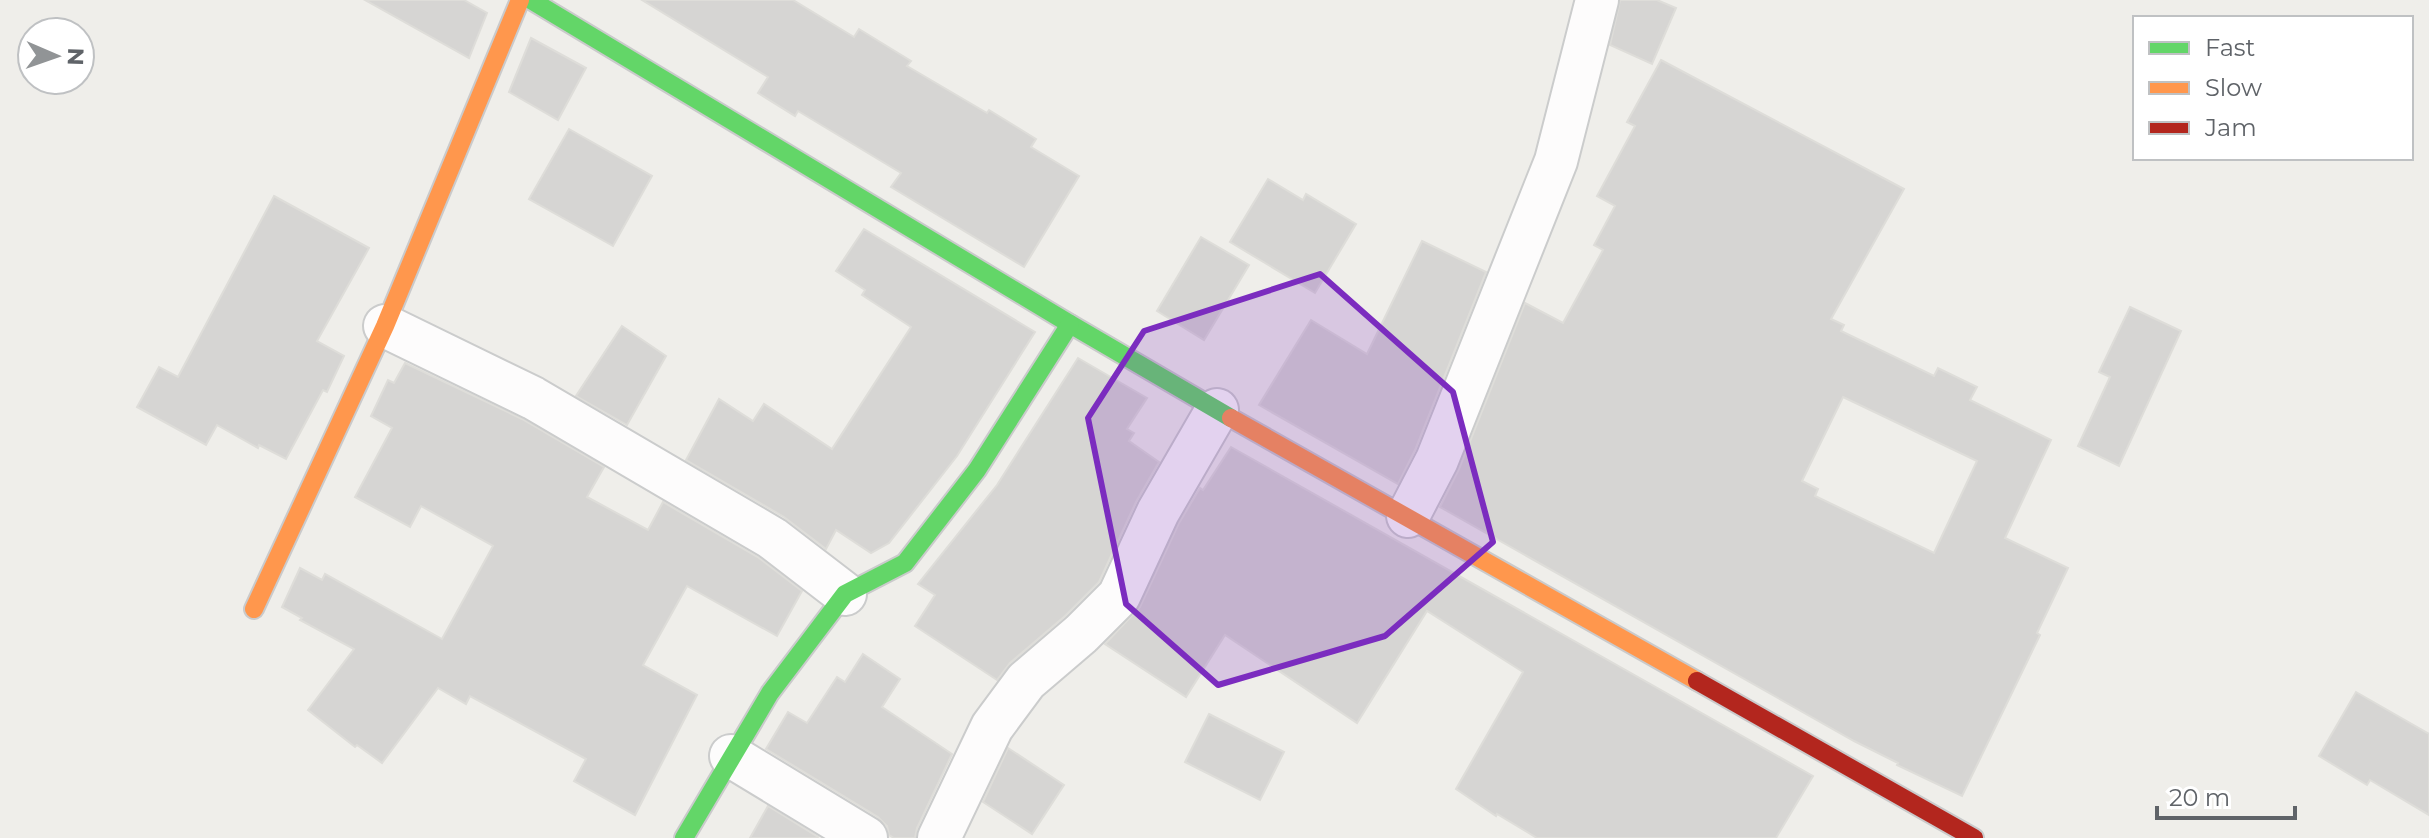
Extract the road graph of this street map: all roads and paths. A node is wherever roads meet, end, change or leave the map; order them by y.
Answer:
1 (520, 0) edge
2 (531, 0) edge
3 (1597, 0) edge
4 (1070, 324) junction
5 (385, 326) junction
6 (1217, 410) junction
7 (1408, 516) junction
8 (845, 594) junction
9 (254, 609) dead end
10 (731, 756) junction
11 (684, 838) edge
12 (866, 838) edge
13 (939, 838) edge
14 (1974, 838) edge

1 - 5 street
2 - 4 street
3 - 7 street
4 - 6 street
4 - 8 street
5 - 8 street
5 - 9 street
6 - 7 street
6 - 13 street
7 - 14 street
8 - 10 street
10 - 11 street
10 - 12 street

